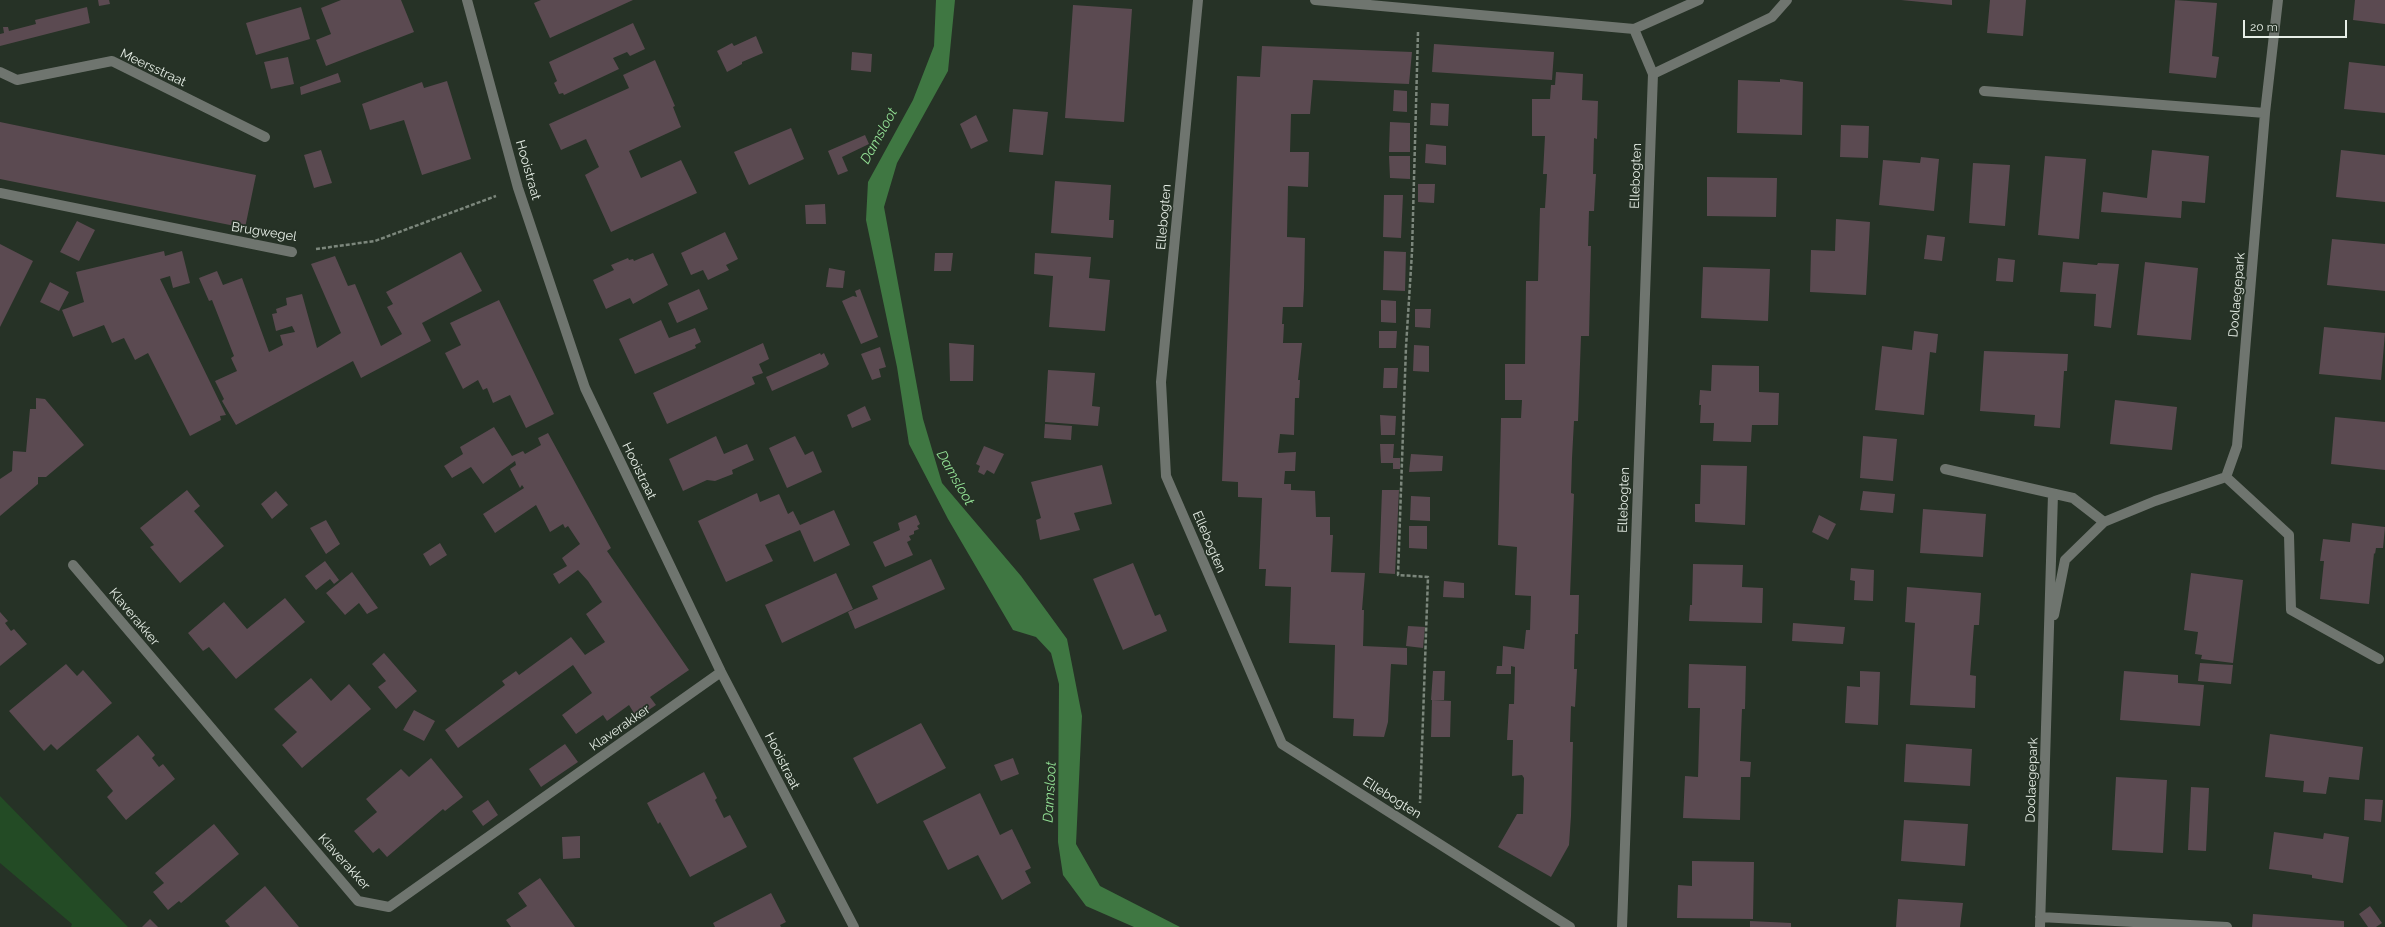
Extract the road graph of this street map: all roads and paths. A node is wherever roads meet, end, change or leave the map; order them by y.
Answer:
1 (468, 0) edge
2 (1198, 0) edge
3 (1315, 0) edge
4 (1699, 0) edge
5 (1787, 0) edge
6 (2278, 0) edge
7 (1419, 10) junction
8 (1634, 29) junction
9 (0, 72) edge
10 (1652, 74) junction
11 (1984, 91) dead end
12 (2265, 113) junction
13 (265, 137) dead end
14 (518, 188) junction
15 (0, 193) edge
16 (292, 252) joint
17 (1945, 469) dead end
18 (2226, 477) junction
19 (2053, 494) junction
20 (2104, 522) junction
21 (73, 565) dead end
22 (2049, 645) junction
23 (2379, 659) dead end
24 (721, 672) junction
25 (1419, 831) junction
26 (2040, 916) junction
27 (854, 927) edge
28 (1570, 927) edge
29 (1622, 927) edge
30 (2040, 927) edge
31 (2227, 927) edge

1 - 14 street, Hooistraat
2 - 25 street, Ellebogten
3 - 7 street
4 - 8 street
5 - 10 street
6 - 12 street, Doolaegepark
7 - 8 street
7 - 25 path
8 - 10 street, Ellebogten
9 - 13 street, Meersstraat
10 - 29 street, Ellebogten
11 - 12 street
12 - 18 street, Doolaegepark
14 - 16 path, Brugwegel
14 - 24 street, Hooistraat
15 - 16 street, Brugwegel
17 - 19 street
18 - 20 street, Doolaegepark
18 - 23 street
19 - 20 street
19 - 22 street, Doolaegepark
20 - 22 street, Doolaegepark
21 - 24 street, Klaverakker
22 - 26 street, Doolaegepark
24 - 27 street, Hooistraat
25 - 28 street, Ellebogten
26 - 30 street, Doolaegepark
26 - 31 street

